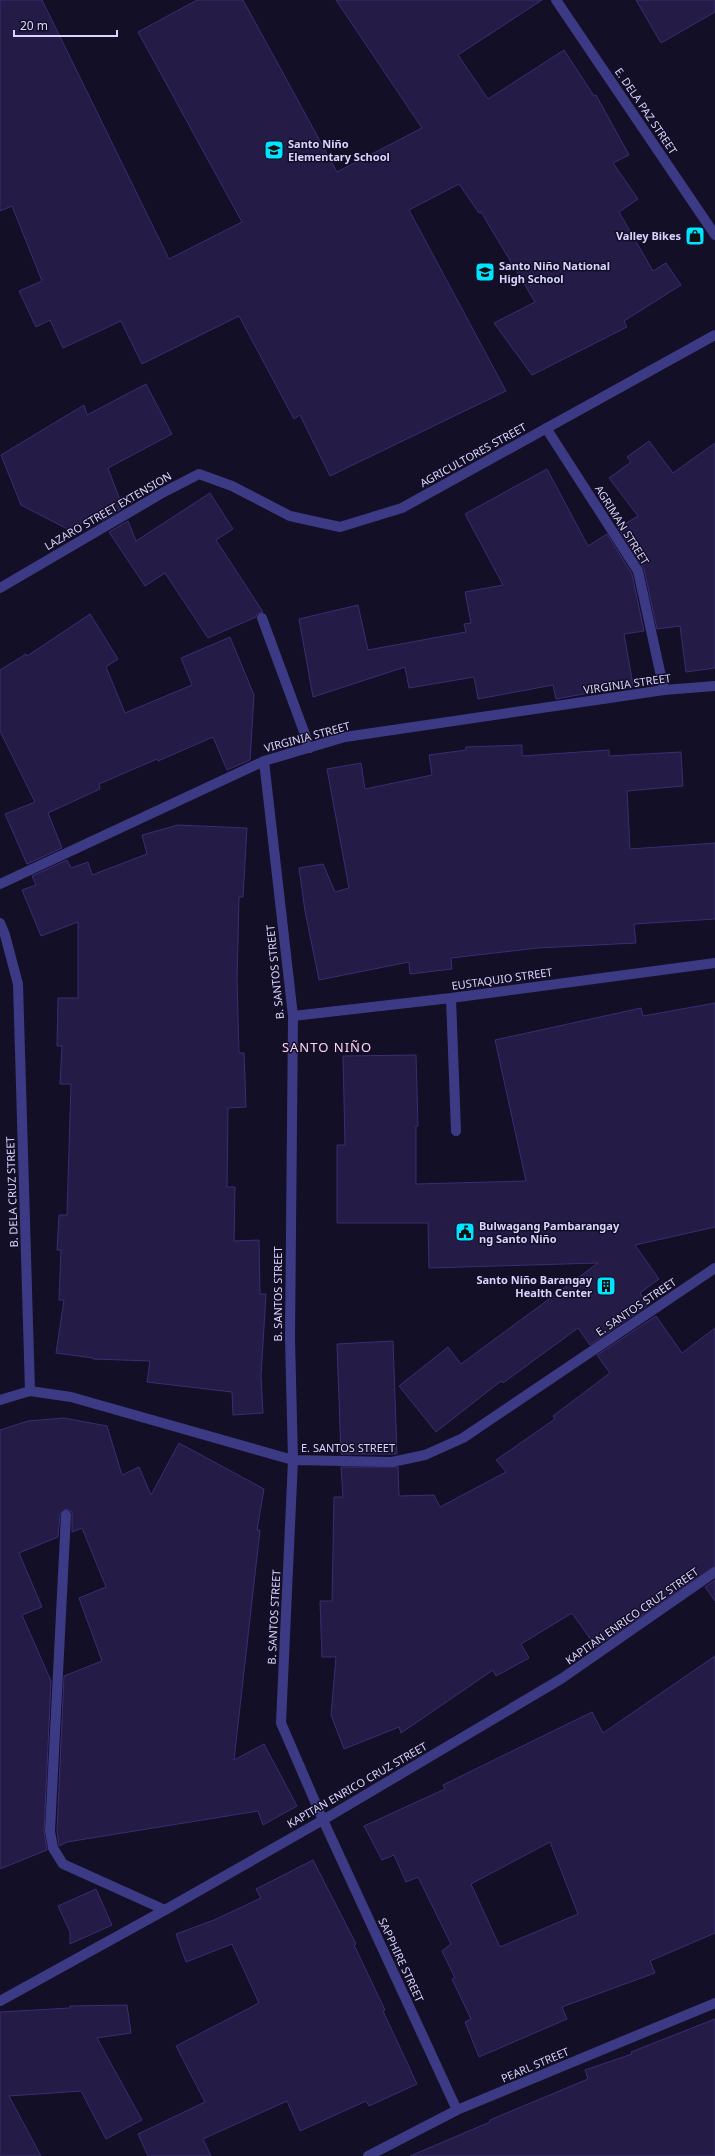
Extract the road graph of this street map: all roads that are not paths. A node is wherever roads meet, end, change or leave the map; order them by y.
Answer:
1 (556, 0) edge
2 (715, 235) edge
3 (715, 335) edge
4 (546, 428) junction
5 (232, 486) joint
6 (0, 588) edge
7 (262, 618) dead end
8 (715, 686) edge
9 (664, 690) junction
10 (310, 748) junction
11 (264, 761) junction
12 (0, 884) edge
13 (0, 923) edge
14 (715, 963) edge
15 (451, 998) junction
16 (293, 1016) junction
17 (456, 1131) dead end
18 (715, 1268) edge
19 (30, 1391) junction
20 (0, 1400) edge
21 (293, 1460) junction
22 (66, 1515) dead end
23 (715, 1572) edge
24 (323, 1820) junction
25 (165, 1910) junction
26 (0, 2001) edge
27 (715, 2003) edge
28 (457, 2110) junction
29 (368, 2156) edge

1 - 2 street, E. DELA PAZ STREET
3 - 4 street, AGRICULTORES STREET
4 - 5 street, AGRICULTORES STREET
4 - 9 street, AGRIMAN STREET
5 - 6 street, LAZARO STREET EXTENSION
7 - 10 street
8 - 9 street, VIRGINIA STREET
9 - 10 street, VIRGINIA STREET
10 - 11 street, VIRGINIA STREET
11 - 12 street, VIRGINIA STREET
11 - 16 street, B. SANTOS STREET
13 - 19 street, B. DELA CRUZ STREET
14 - 15 street, EUSTAQUIO STREET
15 - 16 street, EUSTAQUIO STREET
15 - 17 street
16 - 21 street, B. SANTOS STREET
18 - 21 street, E. SANTOS STREET
19 - 20 street
19 - 21 street, E. SANTOS STREET
21 - 24 street, B. SANTOS STREET
22 - 25 street
23 - 24 street, KAPITAN ENRICO CRUZ STREET
24 - 25 street, KAPITAN ENRICO CRUZ STREET
24 - 28 street, SAPPHIRE STREET
25 - 26 street, KAPITAN ENRICO CRUZ STREET
27 - 28 street, PEARL STREET
28 - 29 street, PEARL STREET

